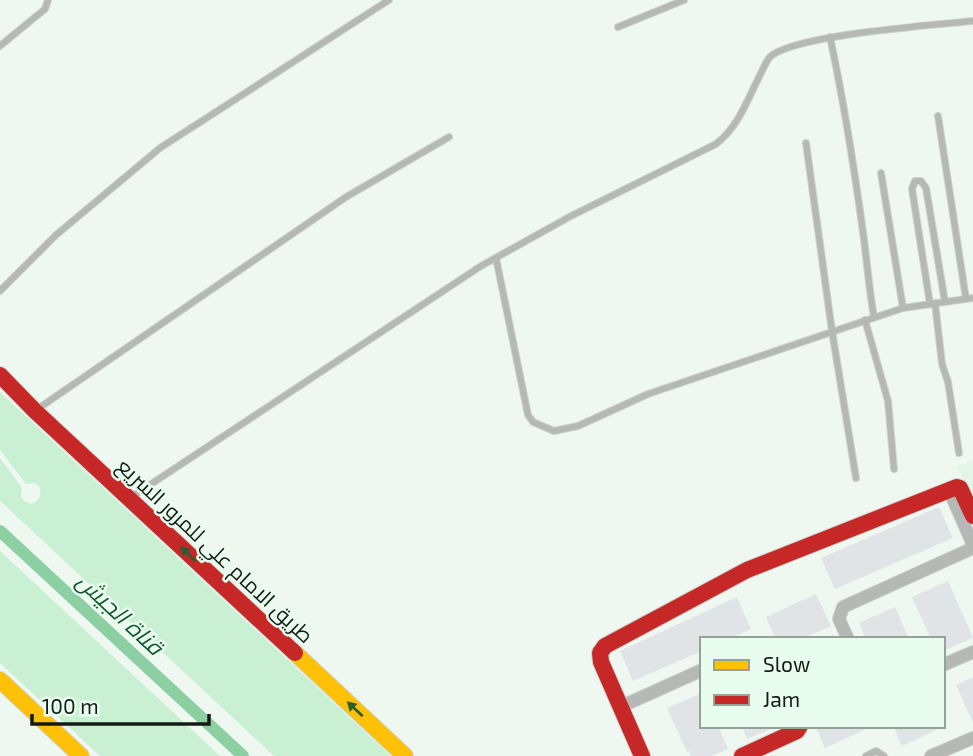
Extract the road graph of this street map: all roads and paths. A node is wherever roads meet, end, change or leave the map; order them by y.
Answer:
1 (48, 0) edge
2 (389, 0) edge
3 (684, 0) edge
4 (973, 22) edge
5 (618, 27) dead end
6 (830, 37) junction
7 (0, 46) edge
8 (938, 116) dead end
9 (449, 136) dead end
10 (806, 143) dead end
11 (881, 173) dead end
12 (496, 258) junction
13 (0, 291) edge
14 (970, 298) edge
15 (945, 302) junction
16 (932, 304) junction
17 (903, 307) junction
18 (874, 317) junction
19 (865, 320) junction
20 (832, 331) junction
21 (0, 374) edge
22 (34, 411) junction
23 (958, 453) dead end
24 (894, 469) dead end
25 (856, 478) dead end
26 (948, 490) junction
27 (128, 499) junction
28 (973, 516) edge
29 (973, 546) edge
30 (847, 637) edge
31 (973, 652) edge
32 (945, 664) edge
33 (700, 671) edge
34 (0, 680) edge
35 (620, 706) junction
36 (799, 728) edge
37 (973, 738) edge
38 (81, 756) edge
39 (405, 756) edge
40 (642, 756) edge
41 (742, 756) edge
42 (866, 756) edge
43 (884, 756) edge
44 (932, 756) edge

1 - 7 lane
2 - 13 lane
3 - 5 lane
4 - 6 lane
6 - 12 lane
6 - 18 lane
8 - 14 lane
9 - 22 lane
10 - 20 lane
11 - 17 lane
12 - 20 lane
12 - 27 lane
14 - 15 lane
15 - 16 lane
15 - 16 lane
16 - 17 lane
16 - 23 lane
17 - 18 lane
18 - 19 lane
19 - 20 lane
19 - 24 lane
20 - 25 lane
21 - 22 main road, طريق الامام علي للمرور السريع
22 - 27 main road, طريق الامام علي للمرور السريع
26 - 28 main road
26 - 29 street
26 - 35 main road
39 -> 27 main road, طريق الامام علي للمرور السريع
29 - 30 street
31 - 32 street
33 - 35 street
34 - 38 main road
35 - 40 main road
36 - 41 main road
37 - 44 street
42 - 43 lane

